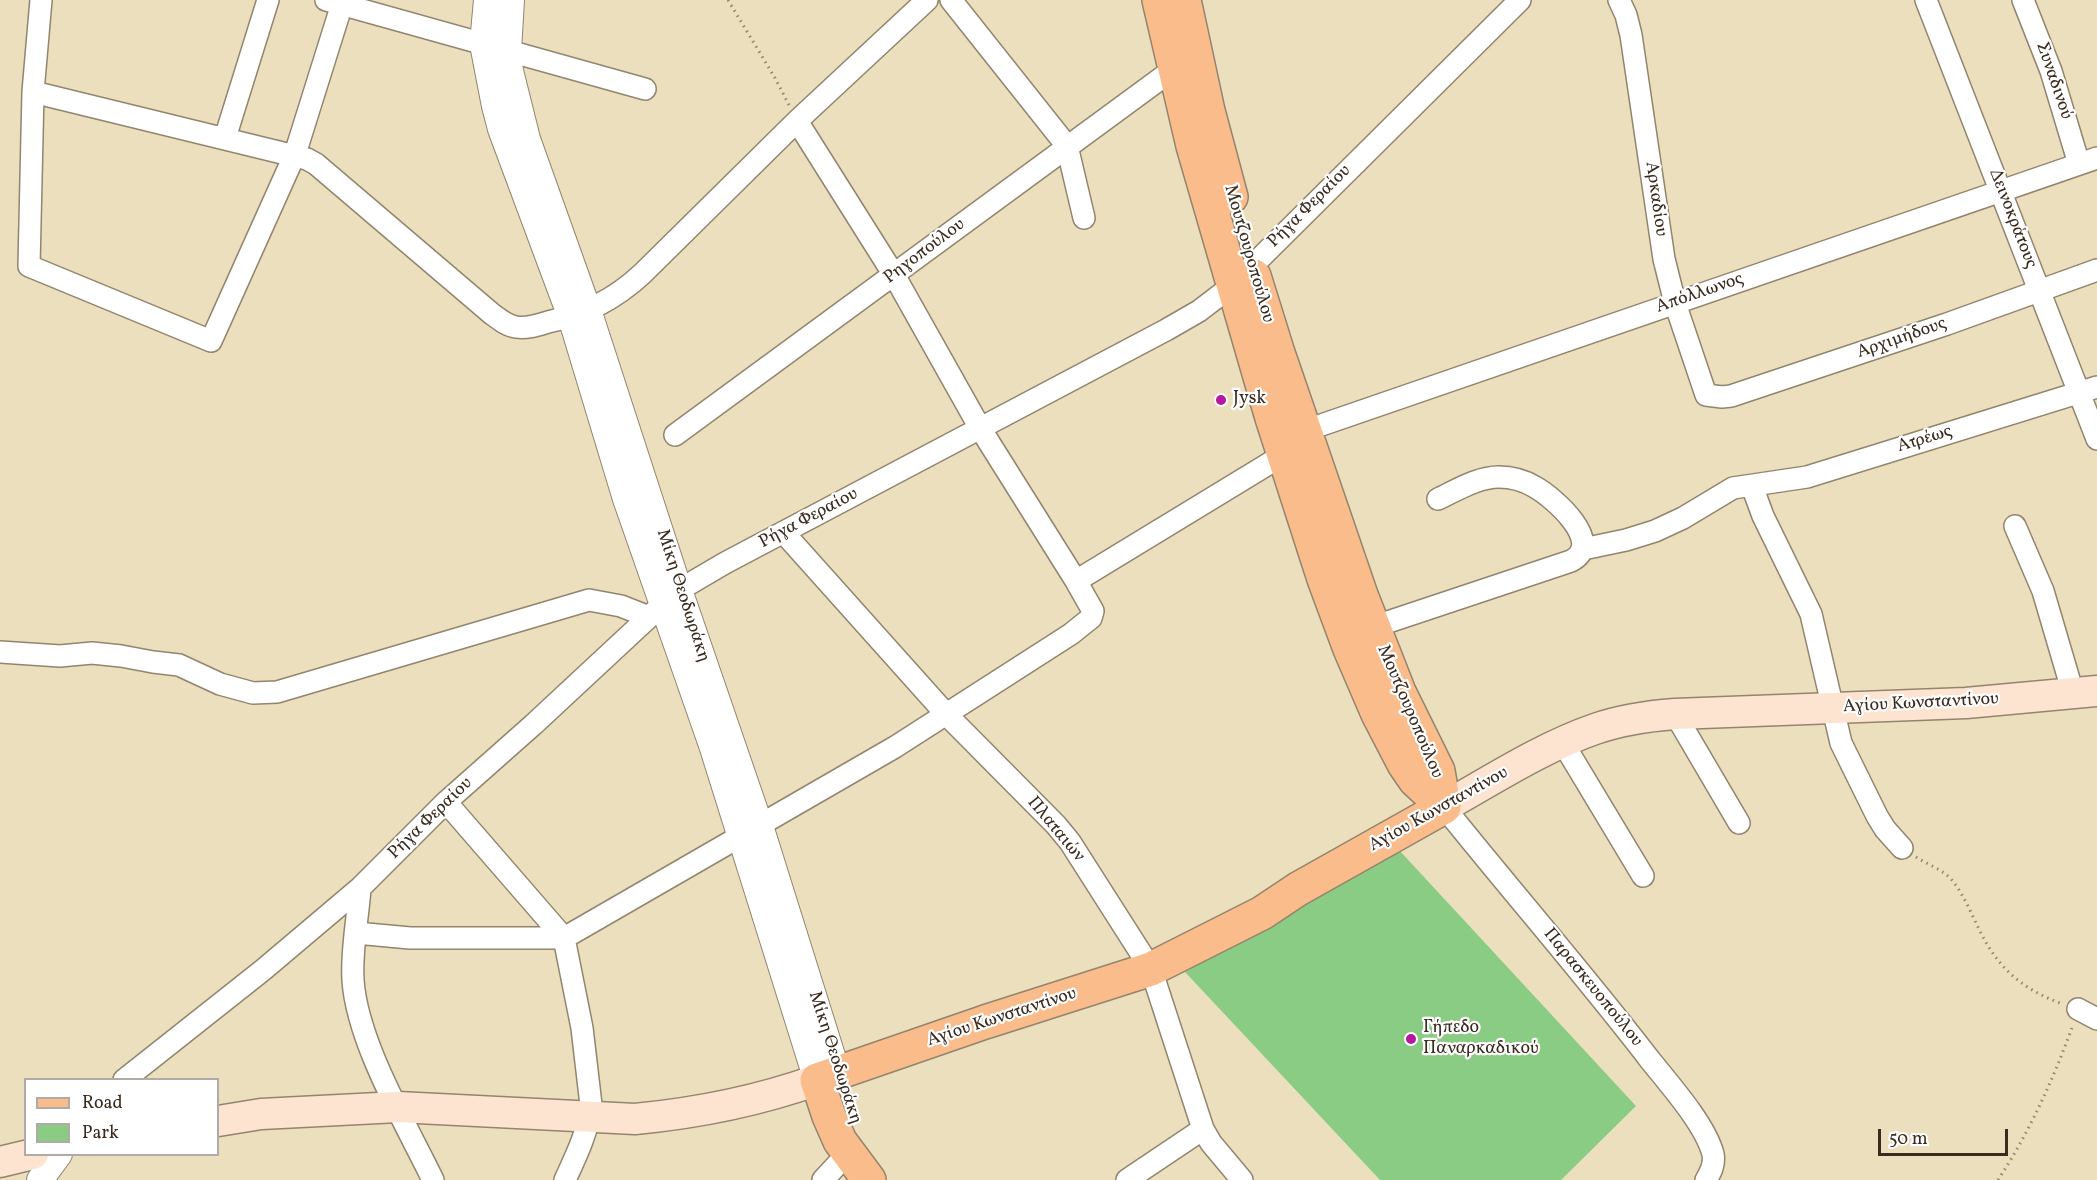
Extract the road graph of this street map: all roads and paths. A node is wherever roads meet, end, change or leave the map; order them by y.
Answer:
1 (40, 0) edge
2 (268, 0) edge
3 (487, 0) edge
4 (511, 0) edge
5 (728, 0) edge
6 (927, 0) edge
7 (951, 0) edge
8 (1159, 0) edge
9 (1184, 0) edge
10 (1520, 0) edge
11 (1619, 0) edge
12 (1926, 0) edge
13 (2022, 0) edge
14 (334, 2) edge
15 (483, 44) junction
16 (508, 51) junction
17 (1175, 68) junction
18 (645, 89) dead end
19 (33, 92) junction
20 (797, 121) junction
21 (225, 138) junction
22 (1067, 146) junction
23 (295, 154) junction
24 (2088, 161) edge
25 (2001, 191) junction
26 (1084, 218) dead end
27 (2097, 270) edge
28 (1242, 275) junction
29 (894, 276) junction
30 (2040, 292) junction
31 (1675, 303) junction
32 (580, 314) junction
33 (2089, 390) edge
34 (1706, 394) joint
35 (980, 428) junction
36 (675, 435) dead end
37 (2097, 439) edge
38 (1294, 443) junction
39 (1752, 486) junction
40 (1438, 499) dead end
41 (2015, 526) dead end
42 (784, 533) junction
43 (1582, 549) junction
44 (1076, 581) junction
45 (664, 604) junction
46 (1373, 627) junction
47 (0, 652) edge
48 (2085, 692) edge
49 (1832, 709) junction
50 (946, 714) junction
51 (1676, 714) junction
52 (1563, 743) junction
53 (446, 802) junction
54 (1444, 807) junction
55 (1740, 823) dead end
56 (750, 832) junction
57 (1902, 848) joint
58 (1643, 876) dead end
59 (360, 888) junction
60 (356, 933) junction
61 (564, 938) junction
62 (1151, 969) junction
63 (2088, 1014) edge
64 (827, 1076) junction
65 (127, 1078) edge
66 (398, 1107) junction
67 (589, 1117) junction
68 (219, 1121) edge
69 (1203, 1129) junction
70 (848, 1153) junction
71 (28, 1156) edge
72 (58, 1156) edge
73 (0, 1162) edge
74 (40, 1180) edge
75 (433, 1180) edge
76 (565, 1180) edge
77 (823, 1180) edge
78 (869, 1180) edge
79 (894, 1180) edge
80 (1127, 1180) edge
81 (1242, 1180) edge
82 (1706, 1180) edge
83 (1998, 1180) edge

1 - 19 street
2 - 21 street
3 - 15 street, Μίκη Θεοδωράκη
4 - 16 street, Μίκη Θεοδωράκη
5 - 20 path
6 - 20 street
7 - 22 street
8 - 17 main road, Μουτζουροπούλου
9 - 28 main road, Μουτζουροπούλου
10 - 28 street, Ρήγα Φεραίου
11 - 31 street, Αρκαδίου
12 - 25 street, Δεινοκράτους
13 - 24 street, Συναδινού
14 - 15 street
14 - 23 street
15 - 16 street
15 - 32 street, Μίκη Θεοδωράκη
16 - 18 street
16 - 32 street, Μίκη Θεοδωράκη
17 - 22 street, Ρηγοπούλου
17 - 28 main road, Μουτζουροπούλου
19 - 21 street
19 - 23 street
20 - 29 street
20 - 32 street
21 - 23 street
22 - 26 street
22 - 29 street, Ρηγοπούλου
23 - 32 street
24 - 25 street, Απόλλωνος
25 - 30 street, Δεινοκράτους
25 - 31 street, Απόλλωνος
27 - 30 street, Αρχιμήδους
28 - 35 street, Ρήγα Φεραίου
28 - 38 main road, Μουτζουροπούλου
29 - 35 street
29 - 36 street, Ρηγοπούλου
30 - 33 street, Δεινοκράτους
30 - 34 street, Αρχιμήδους
31 - 34 street, Αρκαδίου
31 - 38 street, Απόλλωνος
32 - 45 street, Μίκη Θεοδωράκη
33 - 37 street, Δεινοκράτους
33 - 39 street, Ατρέως
35 - 42 street, Ρήγα Φεραίου
35 - 44 street
38 - 44 street, Απόλλωνος
38 - 46 main road, Μουτζουροπούλου
38 - 54 main road, Μουτζουροπούλου
39 - 43 street, Ατρέως
39 - 49 street
40 - 43 street
41 - 48 street
42 - 45 street, Ρήγα Φεραίου
42 - 50 street, Πλαταιών
43 - 46 street
44 - 50 street
45 - 47 street
45 - 53 street, Ρήγα Φεραίου
45 - 56 street, Μίκη Θεοδωράκη
46 - 54 main road, Μουτζουροπούλου
48 - 49 main road, Αγίου Κωνσταντίνου
49 - 51 main road, Αγίου Κωνσταντίνου
49 - 57 street
50 - 56 street
50 - 62 street, Πλαταιών
51 - 52 main road, Αγίου Κωνσταντίνου
51 - 55 street
52 - 54 main road, Αγίου Κωνσταντίνου
52 - 58 street
53 - 59 street, Ρήγα Φεραίου
53 - 61 street
54 - 62 main road, Αγίου Κωνσταντίνου
54 - 82 street, Παρασκευοπούλου
56 - 61 street
56 - 64 street, Μίκη Θεοδωράκη
57 - 63 path
59 - 60 street
59 - 65 street, Ρήγα Φεραίου
60 - 61 street
60 - 66 street
61 - 67 street
62 - 64 main road, Αγίου Κωνσταντίνου
62 - 69 street, Πλαταιών
63 - 83 path
64 - 67 main road
64 - 70 main road, Μίκη Θεοδωράκη
64 - 79 main road, Μίκη Θεοδωράκη
66 - 67 main road
66 - 68 main road
66 - 75 street
67 - 76 street
69 - 80 street
69 - 81 street, Πλαταιών
70 - 77 street
70 - 78 main road, Μίκη Θεοδωράκη
71 - 73 main road
72 - 74 street

